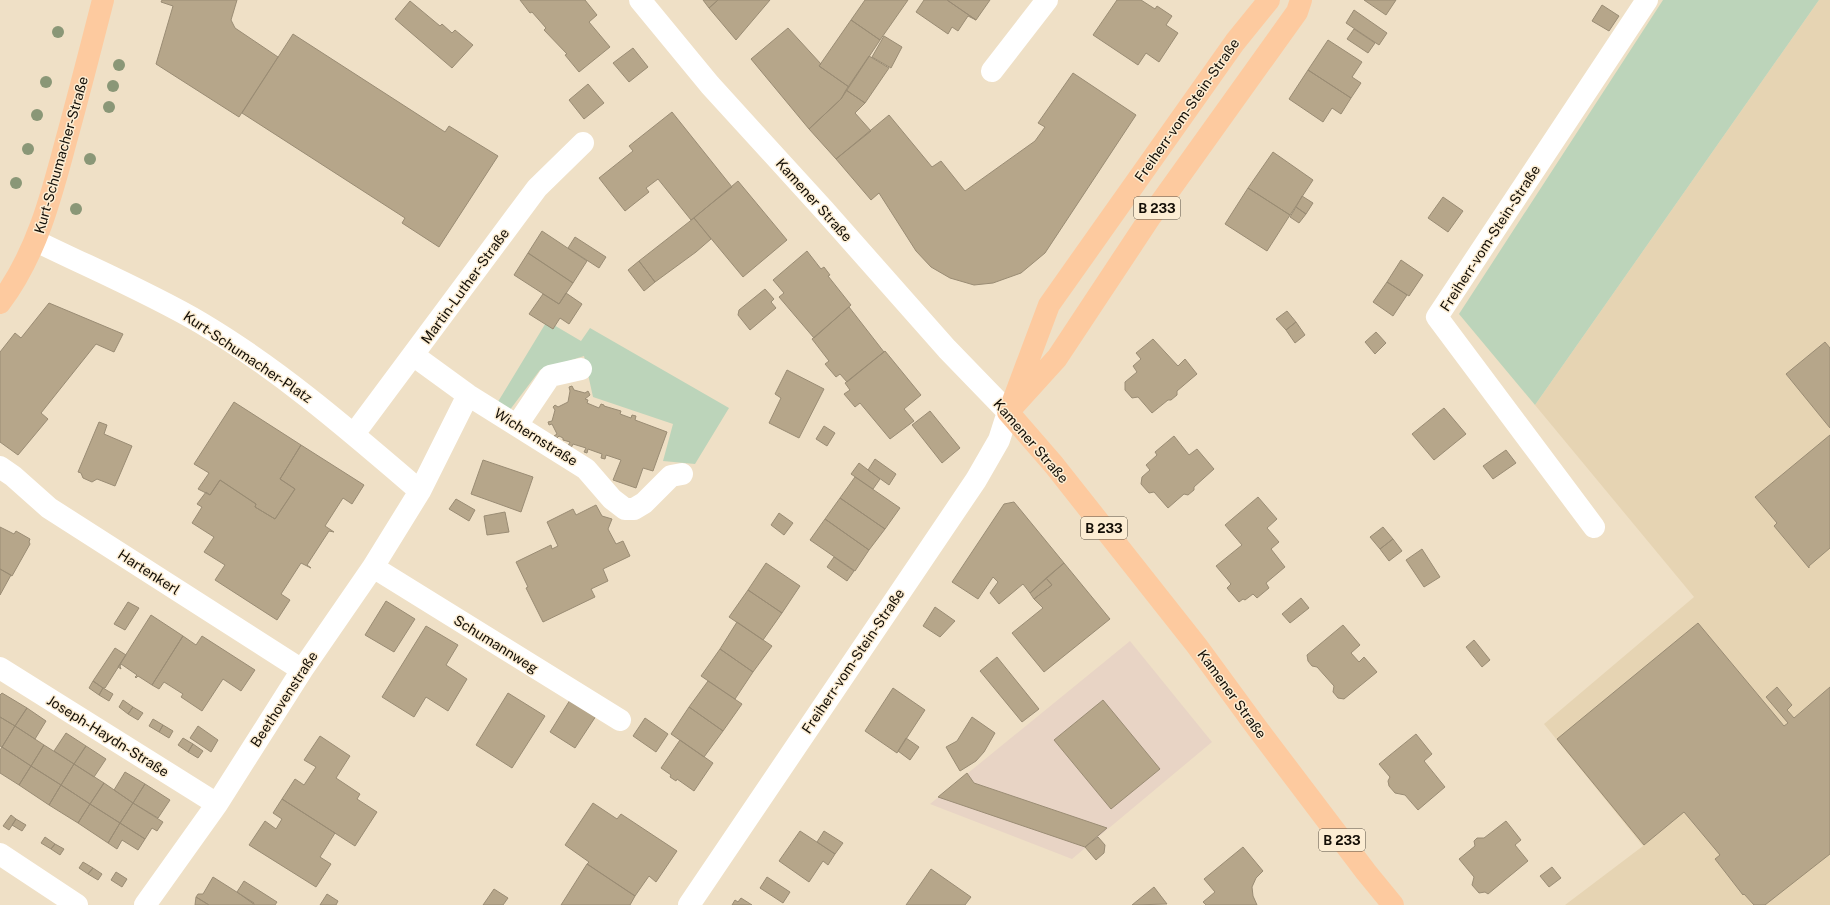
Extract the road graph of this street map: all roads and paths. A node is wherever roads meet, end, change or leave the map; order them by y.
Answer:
1 (103, 0) edge
2 (640, 0) edge
3 (1047, 0) edge
4 (1269, 0) edge
5 (1301, 0) edge
6 (1647, 0) edge
7 (992, 71) dead end
8 (583, 143) dead end
9 (36, 241) junction
10 (0, 303) edge
11 (413, 355) junction
12 (581, 368) dead end
13 (468, 395) junction
14 (1008, 412) junction
15 (517, 424) junction
16 (354, 434) junction
17 (0, 467) edge
18 (682, 474) dead end
19 (420, 491) junction
20 (1594, 527) dead end
21 (372, 568) junction
22 (0, 668) edge
23 (302, 670) junction
24 (620, 720) dead end
25 (217, 804) junction
26 (0, 854) edge
27 (77, 905) edge
28 (145, 905) edge
29 (689, 905) edge
30 (1393, 905) edge

1 - 9 main road, Kurt-Schumacher-Straße
2 - 14 street, Kamener Straße
3 - 7 street
4 - 14 main road, Freiherr-vom-Stein-Straße / B 233
5 - 14 main road, Freiherr-vom-Stein-Straße / B 233
6 - 20 street, Freiherr-vom-Stein-Straße
8 - 11 street, Martin-Luther-Straße
9 - 10 main road, Kurt-Schumacher-Straße
9 - 16 street, Kurt-Schumacher-Platz
11 - 13 street, Wichernstraße
11 - 16 street, Martin-Luther-Straße
12 - 15 street
13 - 15 street, Wichernstraße
13 - 19 street
14 - 29 street, Freiherr-vom-Stein-Straße / B 233
14 - 30 main road, Kamener Straße / B 233
15 - 18 street, Wichernstraße
16 - 19 street, Kurt-Schumacher-Platz
17 - 23 street, Hartenkerl
19 - 21 street, Beethovenstraße
21 - 23 street, Beethovenstraße
21 - 24 street, Schumannweg
22 - 25 street, Joseph-Haydn-Straße
23 - 25 street, Beethovenstraße
25 - 28 street, Beethovenstraße
26 - 27 street

